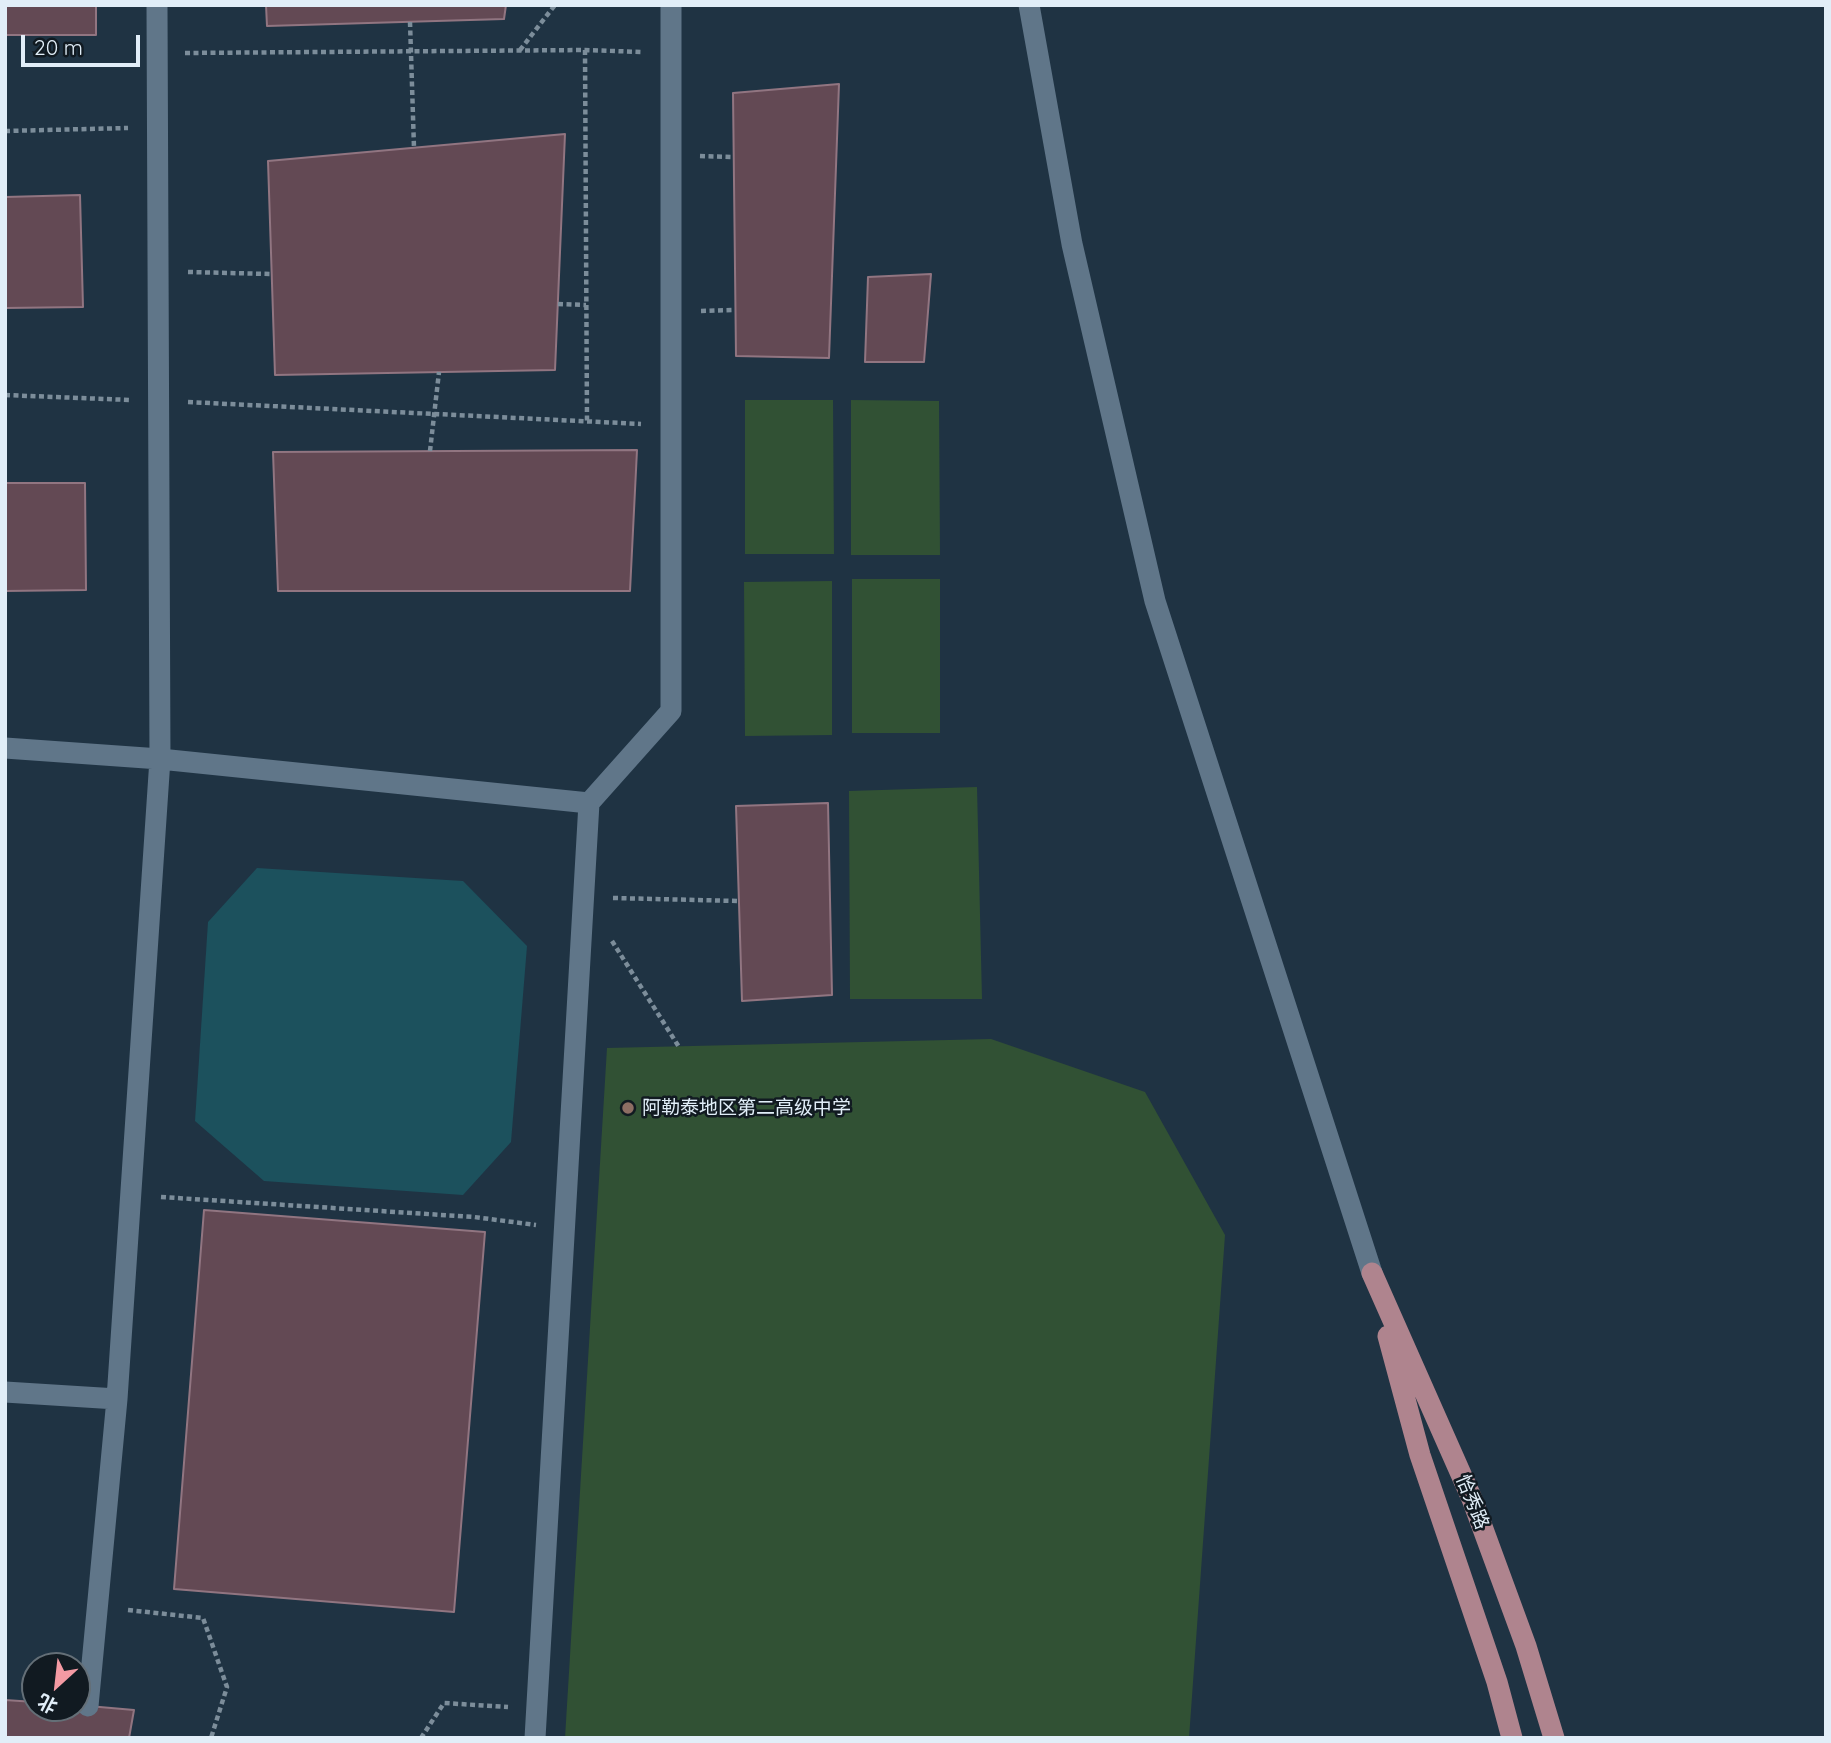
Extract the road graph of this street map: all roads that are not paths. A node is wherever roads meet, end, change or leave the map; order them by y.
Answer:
1 (156, 5) edge
2 (671, 5) edge
3 (1029, 5) edge
4 (5, 748) edge
5 (160, 759) junction
6 (589, 803) junction
7 (1372, 1273) junction
8 (5, 1392) edge
9 (117, 1399) junction
10 (91, 1673) edge
11 (535, 1738) edge
12 (1512, 1738) edge
13 (1554, 1738) edge

1 - 5 street
2 - 6 street
3 - 7 street
4 - 5 street
5 - 6 street
5 - 9 street
6 - 11 street
7 - 12 main road
7 - 13 main road, 恰秀路
8 - 9 street
9 - 10 street

